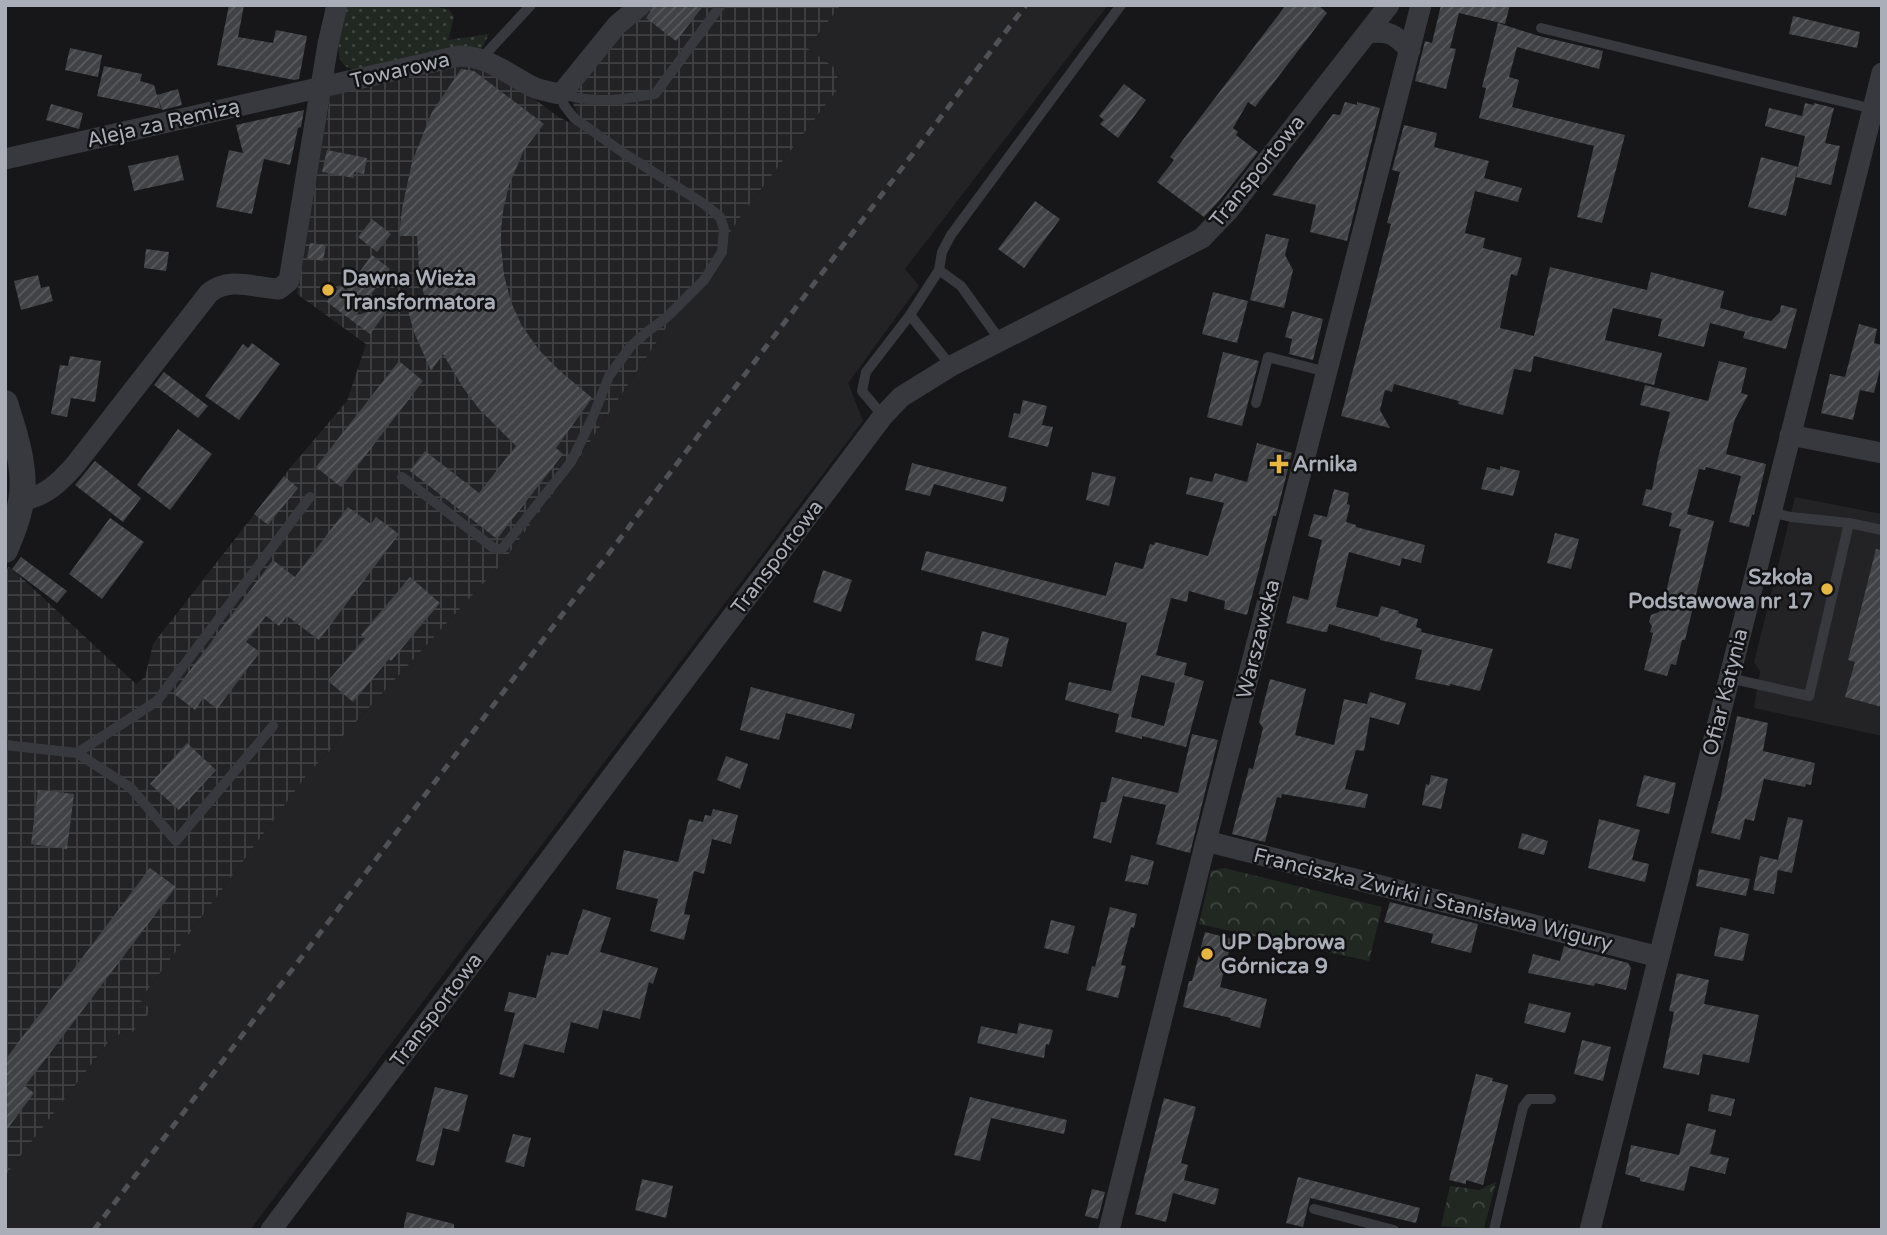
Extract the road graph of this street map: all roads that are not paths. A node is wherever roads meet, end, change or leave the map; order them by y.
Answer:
1 (337, 5) edge
2 (531, 5) edge
3 (641, 5) edge
4 (721, 5) edge
5 (1121, 5) edge
6 (1389, 5) edge
7 (1421, 5) edge
8 (1541, 27) dead end
9 (1367, 33) junction
10 (1410, 50) junction
11 (481, 59) junction
12 (1882, 73) edge
13 (321, 87) junction
14 (561, 94) junction
15 (1873, 109) junction
16 (5, 159) edge
17 (939, 270) junction
18 (910, 315) junction
19 (1000, 340) junction
20 (951, 366) junction
21 (1327, 372) junction
22 (5, 403) edge
23 (1256, 403) dead end
24 (883, 416) junction
25 (1790, 435) junction
26 (1882, 453) edge
27 (402, 477) dead end
28 (310, 497) dead end
29 (22, 500) junction
30 (1770, 512) junction
31 (1849, 523) junction
32 (1882, 530) edge
33 (5, 550) edge
34 (1729, 678) junction
35 (274, 726) dead end
36 (5, 745) edge
37 (77, 753) junction
38 (1206, 841) junction
39 (1659, 957) junction
40 (1551, 1098) dead end
41 (1314, 1209) dead end
42 (271, 1230) edge
43 (1109, 1230) edge
44 (1394, 1230) edge
45 (1494, 1230) edge
46 (1590, 1230) edge

1 - 13 street
2 - 11 lane
3 - 14 street
4 - 14 lane
5 - 17 lane
6 - 9 street, Transportowa
7 - 10 street, Warszawska
8 - 15 lane
9 - 10 street
9 - 19 street, Transportowa
10 - 21 street, Warszawska
11 - 13 street, Towarowa
11 - 14 street, Towarowa
12 - 15 street, Ofiar Katynia
13 - 16 street, Aleja za Remizą
13 - 29 street
14 - 27 lane
15 - 25 street, Ofiar Katynia
17 - 18 lane
17 - 19 lane
18 - 20 lane
18 - 24 lane
19 - 20 street, Transportowa
20 - 24 street, Transportowa
21 - 23 lane
21 - 38 street, Warszawska
22 - 29 street
24 - 42 street, Transportowa
25 - 26 street
25 - 30 street, Ofiar Katynia
28 - 37 lane
29 - 33 street
30 - 31 lane
30 - 34 street, Ofiar Katynia
31 - 32 lane
31 - 34 lane
34 - 39 street, Ofiar Katynia
35 - 37 lane
36 - 37 lane
38 - 39 street, Franciszka Żwirki i Stanisława Wigury
38 - 43 street, Warszawska
39 - 46 street, Ofiar Katynia
40 - 45 lane
41 - 44 lane

